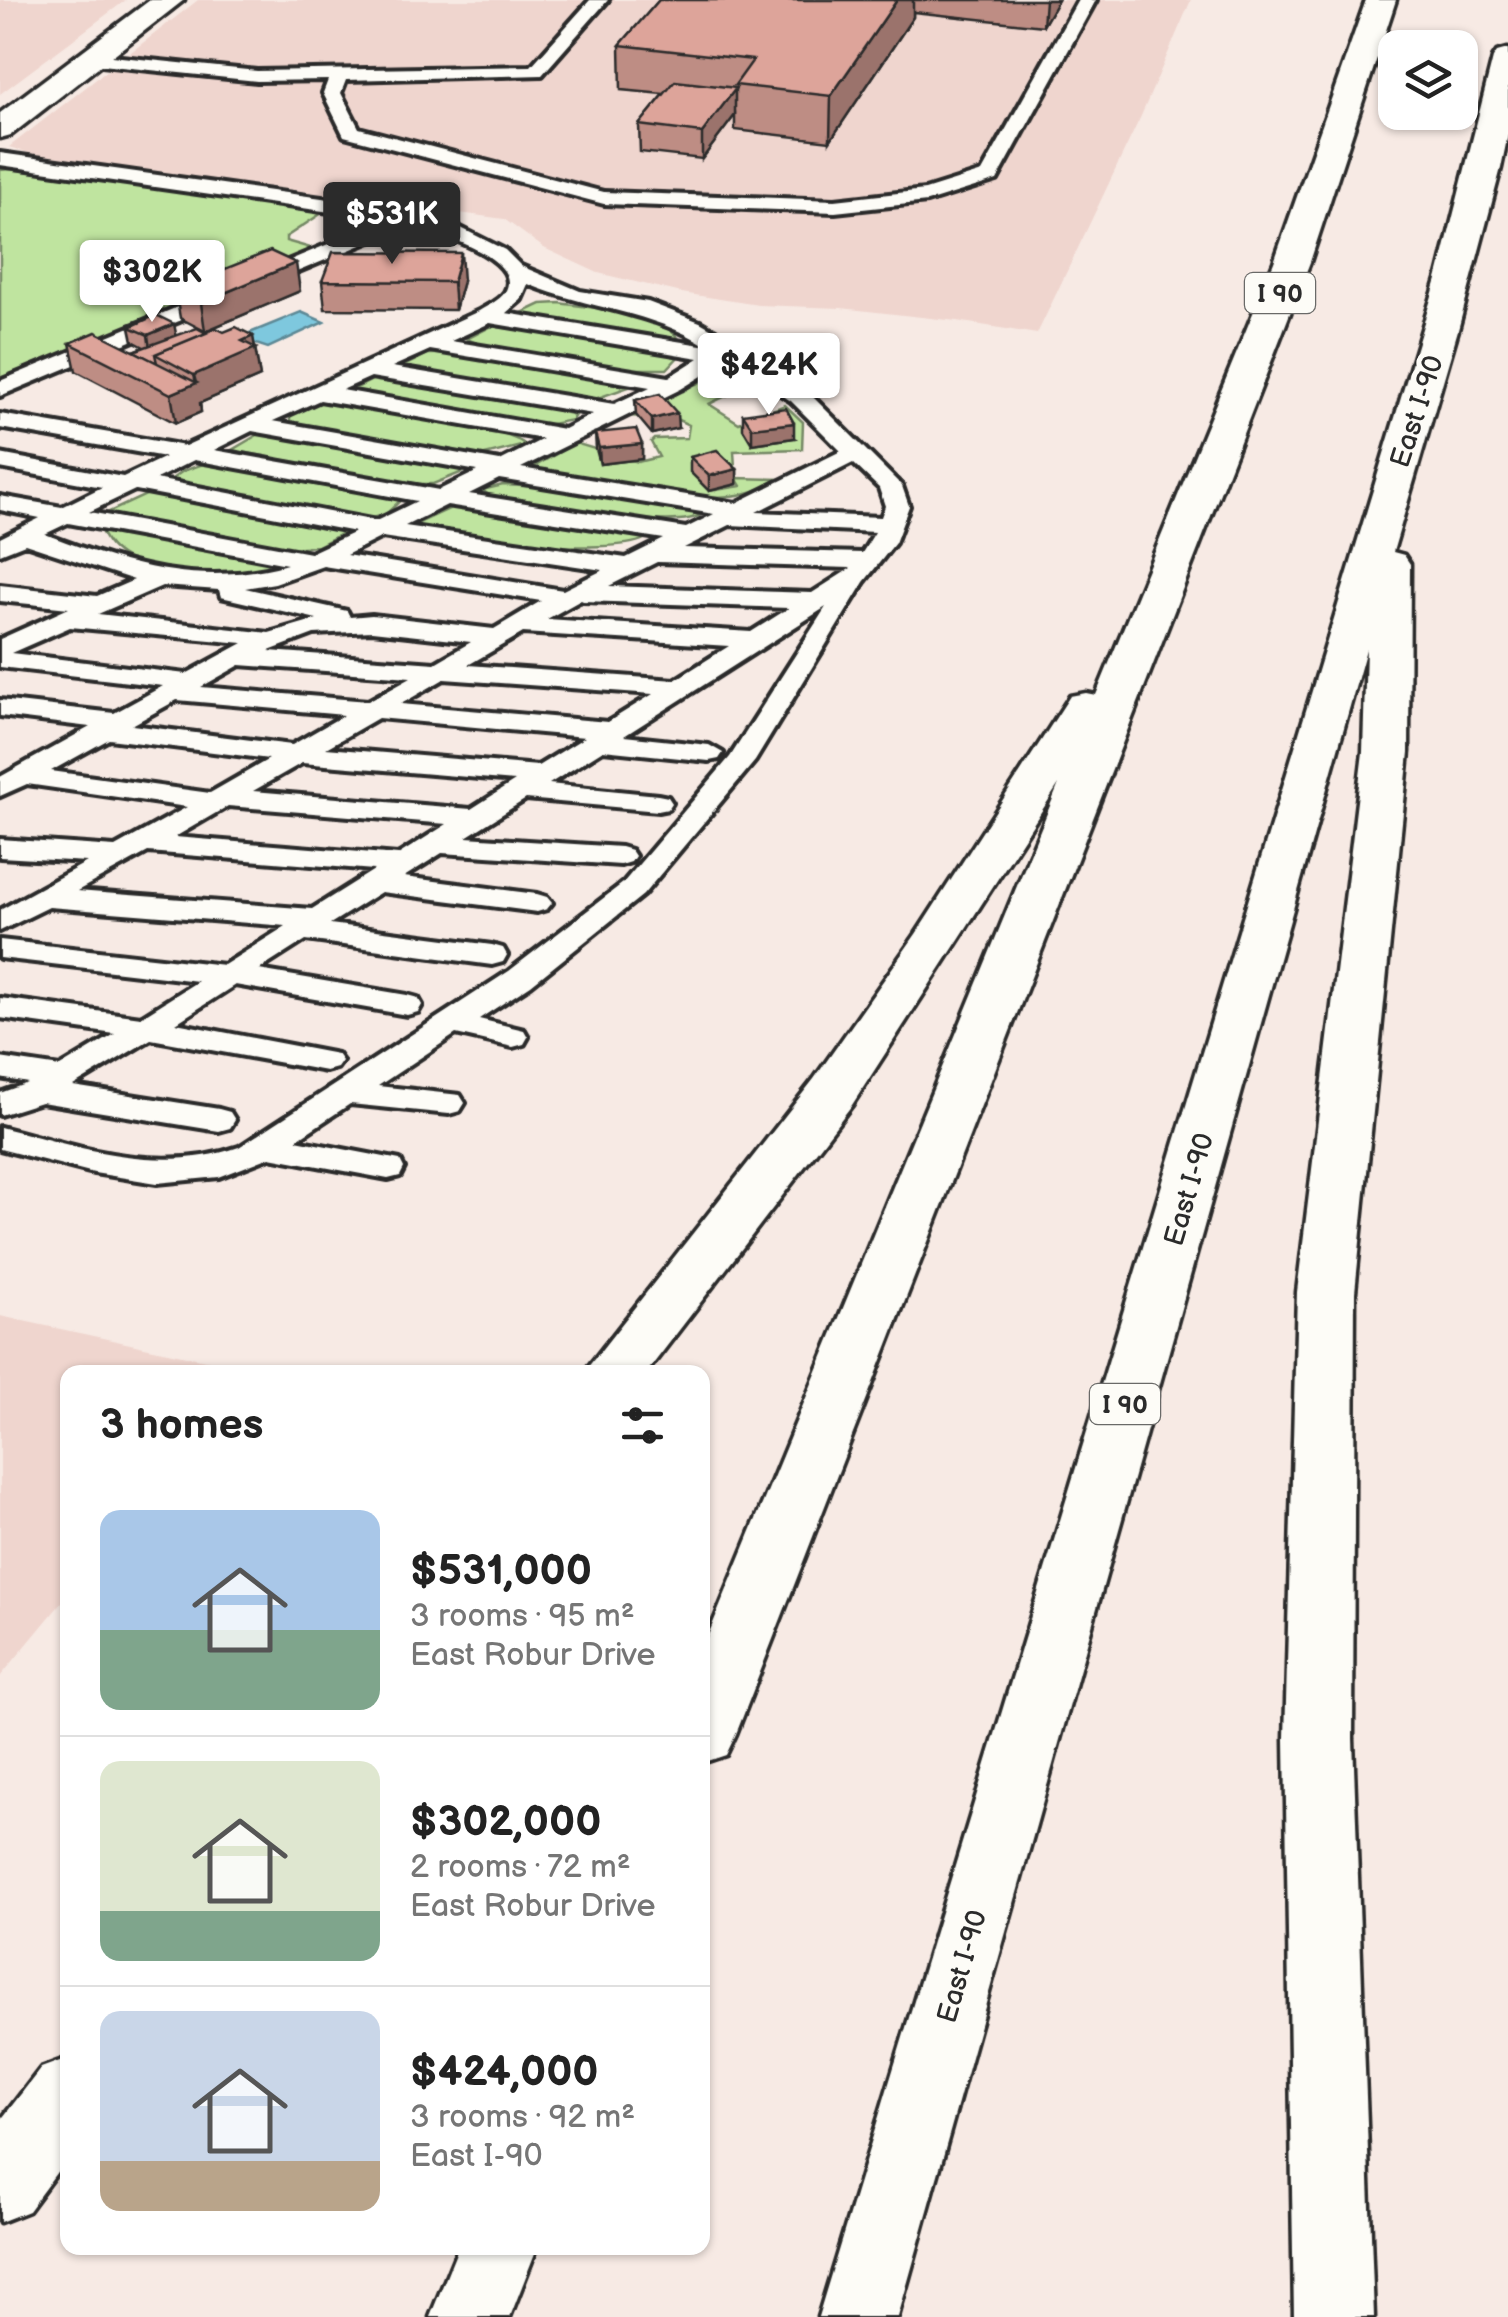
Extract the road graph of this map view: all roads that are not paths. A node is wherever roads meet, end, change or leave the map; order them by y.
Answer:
1 (169, 0) edge
2 (599, 0) edge
3 (1088, 0) edge
4 (1380, 0) edge
5 (1508, 58) edge
6 (92, 59) junction
7 (340, 73) junction
8 (0, 128) edge
9 (0, 159) edge
10 (406, 219) junction
11 (516, 271) junction
12 (486, 316) junction
13 (426, 343) junction
14 (724, 352) junction
15 (370, 370) junction
16 (672, 384) junction
17 (0, 389) edge
18 (319, 393) junction
19 (613, 411) junction
20 (0, 421) edge
21 (249, 424) junction
22 (564, 436) junction
23 (857, 452) junction
24 (190, 454) junction
25 (0, 461) edge
26 (498, 470) junction
27 (130, 483) junction
28 (1390, 492) junction
29 (443, 498) junction
30 (0, 504) edge
31 (732, 515) junction
32 (66, 516) junction
33 (892, 526) junction
34 (378, 529) junction
35 (24, 535) junction
36 (689, 536) junction
37 (0, 547) edge
38 (641, 561) junction
39 (312, 562) junction
40 (864, 568) junction
41 (161, 577) junction
42 (1164, 580) junction
43 (198, 584) junction
44 (0, 593) edge
45 (571, 595) junction
46 (818, 601) junction
47 (104, 604) junction
48 (276, 604) junction
49 (69, 619) junction
50 (372, 623) junction
51 (508, 631) junction
52 (756, 640) junction
53 (247, 648) junction
54 (2, 649) edge
55 (438, 672) junction
56 (182, 687) junction
57 (682, 688) junction
58 (0, 708) edge
59 (372, 710) junction
60 (112, 726) junction
61 (607, 736) junction
62 (709, 753) dead end
63 (297, 754) junction
64 (14, 774) edge
65 (533, 783) junction
66 (218, 800) junction
67 (658, 803) dead end
68 (478, 818) junction
69 (441, 844) junction
70 (0, 848) edge
71 (131, 850) junction
72 (621, 856) dead end
73 (405, 864) junction
74 (376, 882) junction
75 (537, 903) dead end
76 (17, 909) edge
77 (311, 924) junction
78 (0, 949) edge
79 (492, 955) dead end
80 (230, 976) junction
81 (407, 1006) dead end
82 (0, 1008) edge
83 (451, 1023) junction
84 (147, 1028) junction
85 (514, 1037) dead end
86 (326, 1061) dead end
87 (0, 1068) edge
88 (51, 1084) junction
89 (343, 1093) junction
90 (449, 1103) dead end
91 (0, 1104) edge
92 (219, 1120) dead end
93 (0, 1138) edge
94 (264, 1145) junction
95 (388, 1168) dead end
96 (619, 1365) edge
97 (710, 1714) edge
98 (60, 2105) edge
99 (0, 2184) edge
100 (495, 2255) edge
101 (470, 2317) edge
102 (858, 2317) edge
103 (1334, 2317) edge

1 - 6 main road
2 - 7 lane
3 - 7 lane
4 - 42 main road, I 90
5 - 28 main road, East I-90 / I 90
6 - 7 lane
6 - 8 main road
9 - 10 lane
10 - 11 lane
10 - 17 lane
11 - 12 lane
11 - 14 lane
12 - 13 lane
12 - 14 lane
13 - 15 lane
13 - 16 lane
14 - 16 lane
14 - 23 lane
15 - 18 lane
15 - 19 lane
16 - 19 lane
18 - 21 lane
18 - 22 lane
19 - 22 lane
20 - 24 lane
21 - 24 lane
21 - 26 lane
22 - 26 lane
23 - 31 lane
23 - 33 lane
24 - 27 lane
24 - 29 lane
25 - 27 lane
26 - 29 lane
26 - 31 lane
27 - 32 lane
27 - 34 lane
28 - 102 main road, East I-90 / I 90
28 - 103 main road
29 - 34 lane
29 - 36 lane
30 - 32 lane
31 - 33 lane
31 - 36 lane
32 - 35 lane
32 - 39 lane
33 - 40 lane
34 - 38 lane
34 - 39 lane
35 - 37 lane
35 - 41 lane
36 - 38 lane
38 - 40 lane
38 - 45 lane
39 - 43 lane
39 - 45 lane
39 - 48 lane
40 - 46 lane
40 - 83 lane
41 - 43 lane
41 - 47 lane
42 - 96 main road
42 - 97 main road, I 90
43 - 48 lane
44 - 47 lane
45 - 46 lane
45 - 51 lane
46 - 52 lane
47 - 49 lane
48 - 50 lane
48 - 53 lane
49 - 53 lane
49 - 54 lane
50 - 51 lane
50 - 53 lane
51 - 52 lane
51 - 55 lane
52 - 57 lane
53 - 55 lane
53 - 56 lane
54 - 56 lane
55 - 57 lane
55 - 59 lane
56 - 59 lane
56 - 60 lane
57 - 61 lane
58 - 60 lane
59 - 61 lane
59 - 63 lane
60 - 63 lane
60 - 64 lane
61 - 62 lane
61 - 65 lane
63 - 65 lane
63 - 66 lane
64 - 66 lane
65 - 67 lane
65 - 68 lane
66 - 68 lane
66 - 71 lane
68 - 69 lane
69 - 72 lane
69 - 73 lane
70 - 71 lane
71 - 73 lane
71 - 76 lane
73 - 74 lane
74 - 75 lane
74 - 77 lane
76 - 77 lane
77 - 79 lane
77 - 80 lane
78 - 80 lane
80 - 81 lane
80 - 84 lane
82 - 84 lane
83 - 85 lane
83 - 89 lane
84 - 86 lane
84 - 88 lane
87 - 88 lane
88 - 91 lane
88 - 92 lane
89 - 90 lane
89 - 94 lane
93 - 94 lane
94 - 95 lane
98 - 99 main road
100 - 101 main road

